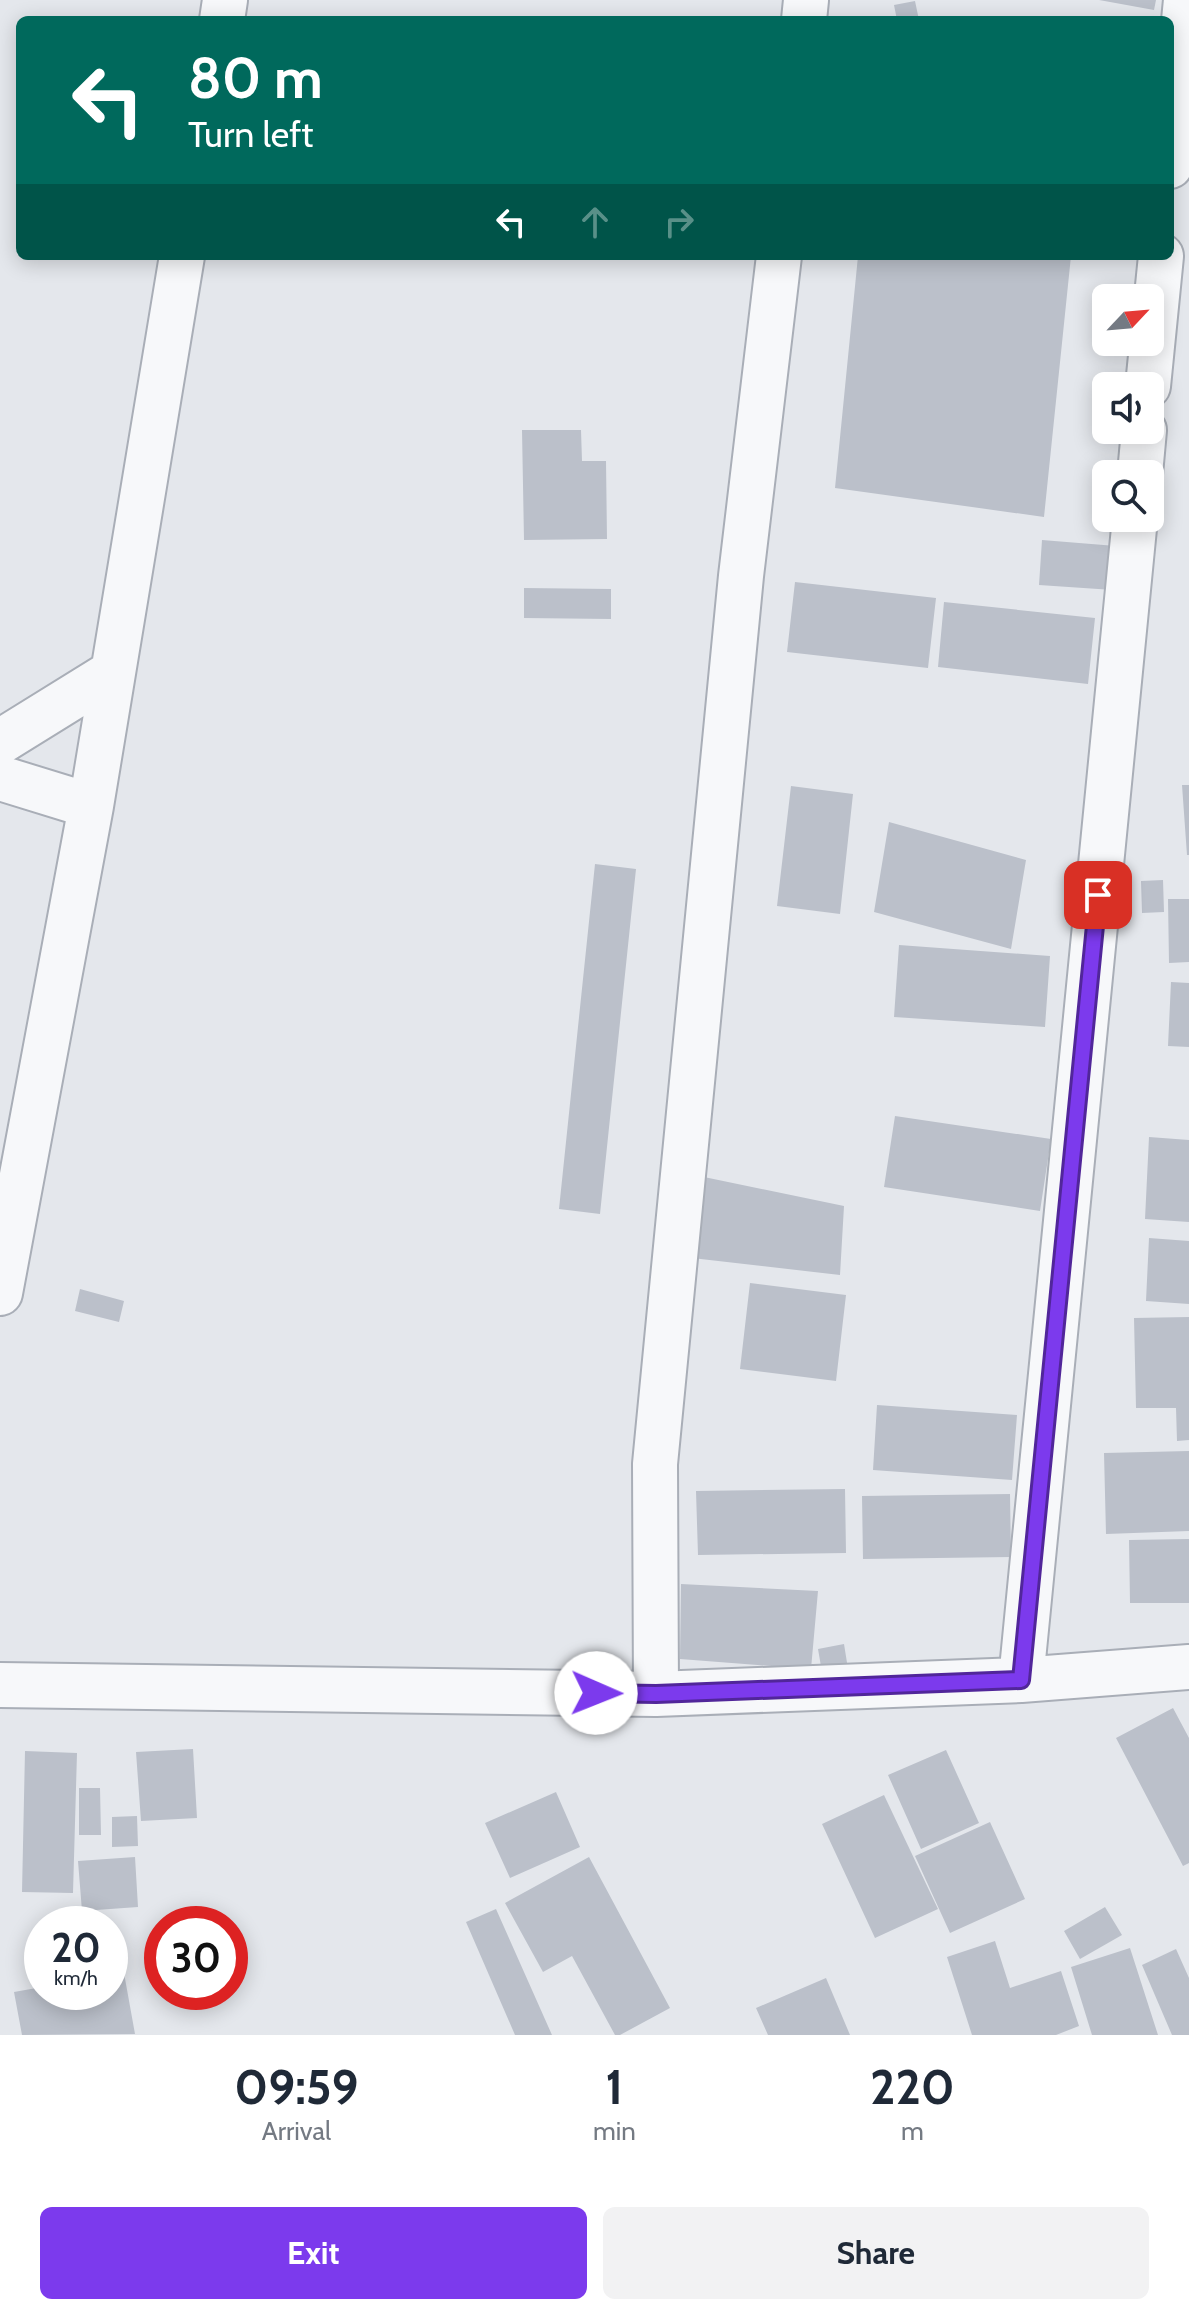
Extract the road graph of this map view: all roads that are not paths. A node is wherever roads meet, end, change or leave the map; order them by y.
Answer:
1 (1186, 0) edge
2 (1174, 124) edge
3 (181, 260) edge
4 (779, 260) edge
5 (1161, 260) edge
6 (1149, 372) edge
7 (1134, 532) edge
8 (113, 672) junction
9 (0, 742) edge
10 (0, 778) edge
11 (91, 806) junction
12 (0, 1293) edge
13 (1189, 1667) edge
14 (1021, 1680) junction
15 (0, 1685) edge
16 (656, 1694) junction

1 - 2 street
3 - 8 street
4 - 16 street
5 - 6 street
7 - 14 street
8 - 9 street
8 - 11 street
10 - 11 street
11 - 12 street
13 - 14 street
14 - 16 street
15 - 16 street

